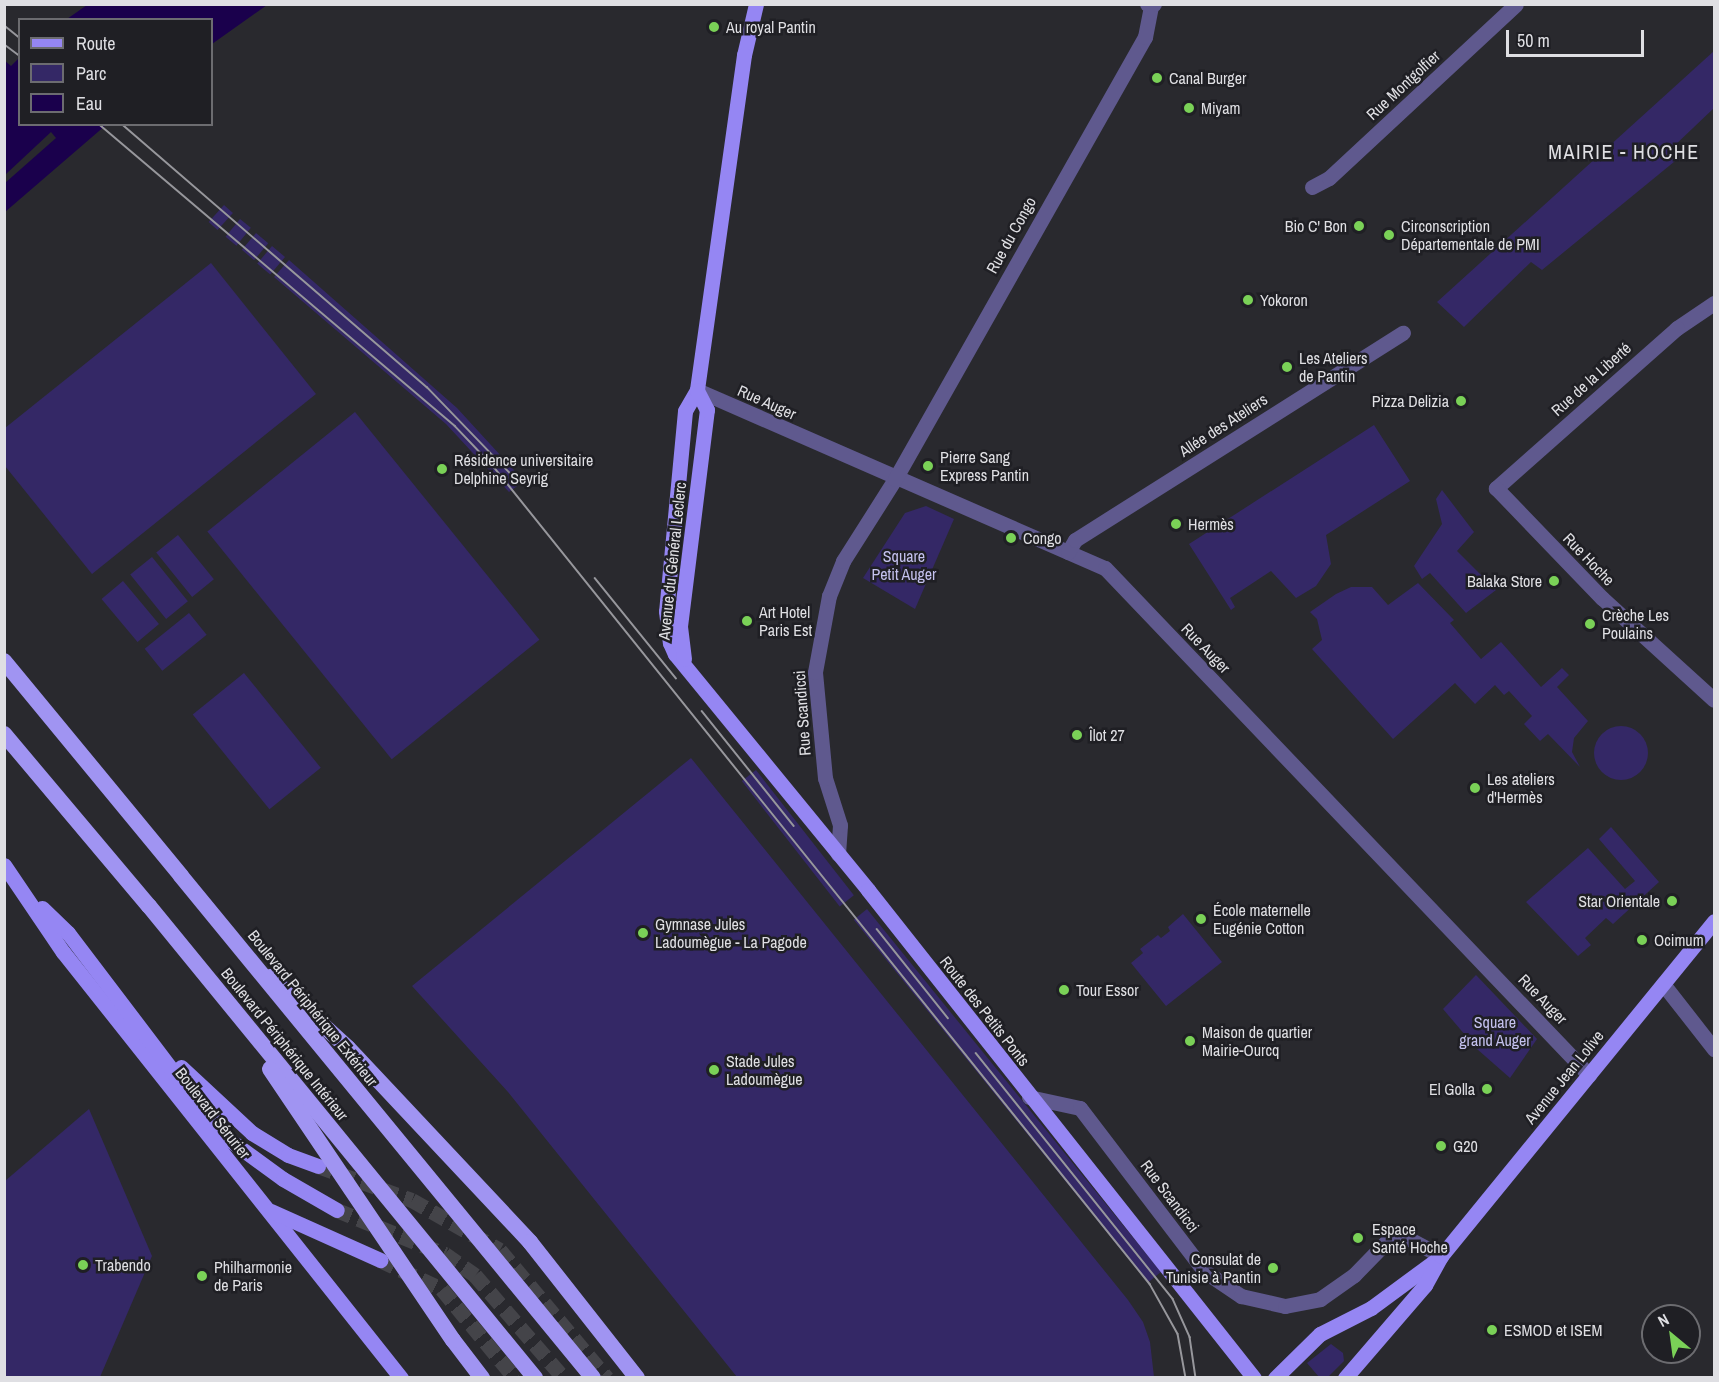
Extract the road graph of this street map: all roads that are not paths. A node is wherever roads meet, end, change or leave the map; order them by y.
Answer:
1 (756, 4) edge
2 (1516, 4) edge
3 (1151, 5) edge
4 (1312, 187) dead end
5 (1714, 303) edge
6 (1403, 333) dead end
7 (697, 390) junction
8 (895, 479) junction
9 (1496, 488) joint
10 (1068, 552) junction
11 (4, 661) edge
12 (686, 667) junction
13 (1714, 700) edge
14 (4, 734) edge
15 (838, 854) junction
16 (4, 865) edge
17 (25, 891) junction
18 (1714, 921) edge
19 (251, 961) junction
20 (1663, 984) junction
21 (222, 995) junction
22 (125, 1005) junction
23 (1714, 1048) edge
24 (1589, 1075) junction
25 (1029, 1097) junction
26 (318, 1167) tunnel mouth
27 (266, 1208) junction
28 (337, 1210) tunnel mouth
29 (1441, 1256) junction
30 (380, 1260) tunnel mouth
31 (401, 1377) edge
32 (482, 1377) edge
33 (535, 1377) edge
34 (593, 1377) edge
35 (637, 1377) edge
36 (1254, 1377) edge
37 (1275, 1377) edge
38 (1345, 1377) edge

1 - 7 main road, Avenue du Général Leclerc
2 - 4 street, Rue Montgolfier
3 - 8 street, Rue du Congo
5 - 9 street, Rue de la Liberté
6 - 10 street, Allée des Ateliers
7 - 8 street, Rue Auger
7 - 12 main road, Avenue du Général Leclerc
7 - 12 main road, Avenue du Général Leclerc
8 - 10 street, Rue Auger
8 - 15 street, Rue Scandicci
9 - 13 street, Rue Hoche
10 - 24 street, Rue Auger
11 - 19 highway, Boulevard Périphérique Extérieur, bridge
12 - 15 main road, Route des Petits Ponts
14 - 21 highway, Boulevard Périphérique Intérieur, bridge
15 - 25 main road, Route des Petits Ponts
16 - 17 main road, Boulevard Sérurier
17 - 22 main road
17 - 27 main road, Boulevard Sérurier
18 - 20 main road, Avenue Jean Lolive
19 - 34 highway, Boulevard Périphérique Extérieur, bridge
19 - 35 highway, bridge
20 - 23 street
20 - 24 main road, Avenue Jean Lolive
21 - 32 highway, bridge
21 - 33 highway, Boulevard Périphérique Intérieur, bridge
22 - 26 main road
22 - 28 main road
24 - 29 main road, Avenue Jean Lolive
25 - 29 street, Rue Scandicci
25 - 36 main road, Route des Petits Ponts
27 - 30 main road
27 - 31 main road, Boulevard Sérurier
29 - 37 main road, Avenue Jean Lolive
29 - 38 main road, Avenue Jean Lolive

